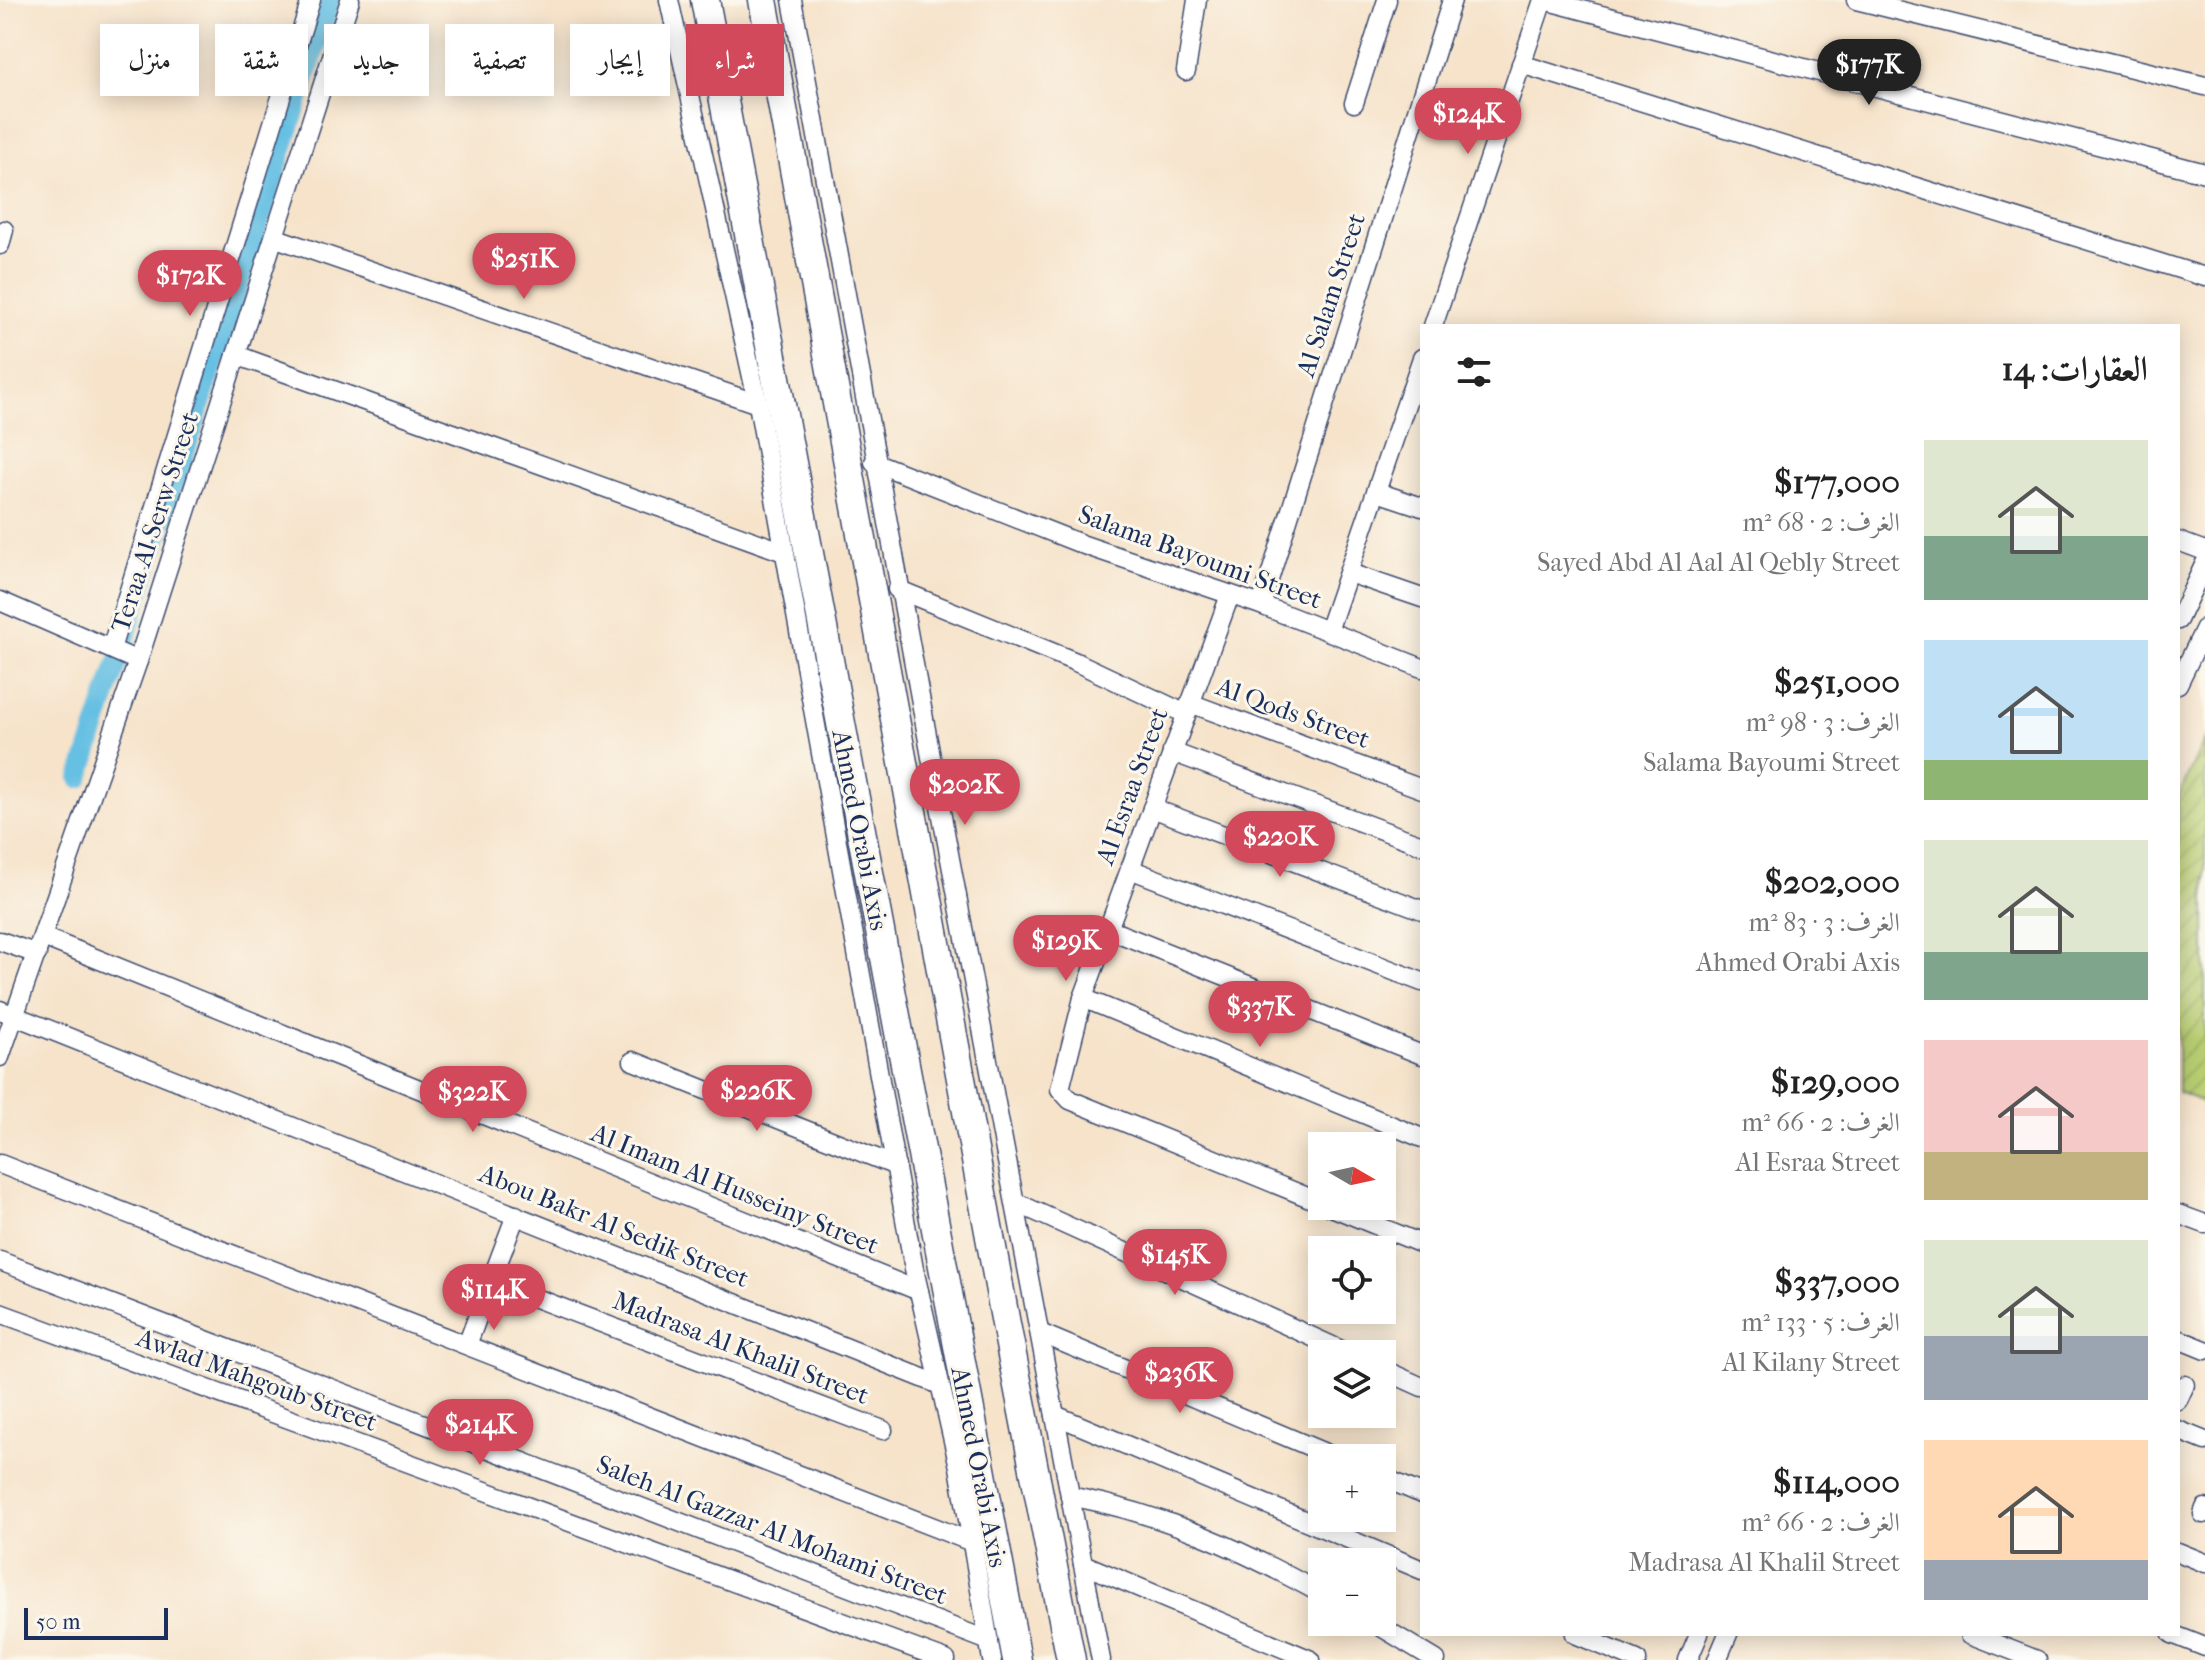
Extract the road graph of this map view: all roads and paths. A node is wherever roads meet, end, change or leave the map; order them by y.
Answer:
1 (311, 0) edge
2 (350, 0) edge
3 (669, 0) edge
4 (705, 0) edge
5 (763, 0) edge
6 (792, 0) edge
7 (1197, 0) edge
8 (1387, 0) edge
9 (1452, 0) edge
10 (1544, 0) edge
11 (1856, 0) edge
12 (1521, 64) junction
13 (1186, 71) dead end
14 (2205, 86) edge
15 (1354, 103) dead end
16 (2205, 173) edge
17 (276, 238) junction
18 (2205, 277) edge
19 (1434, 324) edge
20 (236, 355) junction
21 (1418, 380) edge
22 (758, 404) junction
23 (874, 462) junction
24 (1377, 492) junction
25 (1420, 506) edge
26 (2180, 542) edge
27 (2205, 551) edge
28 (784, 552) junction
29 (2205, 563) edge
30 (1349, 573) junction
31 (897, 589) junction
32 (1230, 595) junction
33 (1420, 597) edge
34 (0, 601) edge
35 (1261, 605) junction
36 (2180, 616) edge
37 (2205, 628) edge
38 (1328, 631) junction
39 (111, 649) junction
40 (138, 661) junction
41 (1420, 667) edge
42 (2180, 680) edge
43 (1188, 709) junction
44 (1172, 752) junction
45 (1420, 788) edge
46 (1152, 808) junction
47 (1420, 844) edge
48 (1130, 869) junction
49 (1420, 909) edge
50 (1108, 929) junction
51 (7, 944) edge
52 (40, 946) junction
53 (1420, 981) edge
54 (1083, 998) junction
55 (7, 1013) edge
56 (1420, 1054) edge
57 (0, 1057) edge
58 (633, 1061) dead end
59 (1420, 1137) edge
60 (0, 1164) edge
61 (896, 1166) junction
62 (1308, 1197) edge
63 (1017, 1203) junction
64 (516, 1215) junction
65 (2180, 1215) edge
66 (1363, 1220) edge
67 (2205, 1224) edge
68 (1420, 1243) edge
69 (0, 1261) edge
70 (491, 1281) junction
71 (919, 1291) junction
72 (0, 1313) edge
73 (1040, 1333) junction
74 (1319, 1340) edge
75 (2180, 1340) edge
76 (467, 1345) junction
77 (2205, 1350) edge
78 (1396, 1375) edge
79 (940, 1385) junction
80 (1420, 1386) edge
81 (1055, 1415) junction
82 (883, 1430) dead end
83 (2180, 1431) edge
84 (2205, 1441) edge
85 (1308, 1446) edge
86 (1396, 1483) edge
87 (1420, 1493) edge
88 (1070, 1496) junction
89 (972, 1542) junction
90 (2180, 1553) edge
91 (2205, 1563) edge
92 (1083, 1564) junction
93 (1420, 1569) edge
94 (1308, 1587) edge
95 (1396, 1636) edge
96 (1580, 1636) edge
97 (1698, 1636) edge
98 (1727, 1636) edge
99 (1975, 1636) edge
100 (2177, 1636) edge
101 (2205, 1647) edge
102 (990, 1651) edge
103 (1718, 1656) edge
104 (946, 1660) edge
105 (1017, 1660) edge
106 (1071, 1660) edge
107 (1101, 1660) edge
108 (1311, 1660) edge
109 (1436, 1660) edge
110 (1637, 1660) edge
111 (1688, 1660) edge
112 (1738, 1660) edge
113 (2037, 1660) edge

1 - 39 street, Teraa Al Serw Street
2 - 17 street, Teraa Al Serw Street
3 - 22 street
4 - 105 highway, Ahmed Orabi Axis
5 - 106 highway, Ahmed Orabi Axis
6 - 23 street
7 - 13 street
8 - 15 street
9 - 35 street, Al Salam Street
10 - 12 street
10 - 16 street
11 - 14 street
12 - 18 street
12 - 19 street
17 - 20 street, Teraa Al Serw Street
17 - 22 street
20 - 28 street
20 - 40 street, Teraa Al Serw Street
21 - 24 street, Salama Bayoumi Street
22 - 28 street
23 - 31 street
23 - 32 street, Salama Bayoumi Street
24 - 25 street
24 - 30 street, Salama Bayoumi Street
26 - 27 street
28 - 61 street
29 - 36 street
30 - 33 street
30 - 38 street, Salama Bayoumi Street
31 - 43 street, Al Qods Street
31 - 63 street
32 - 35 street, Salama Bayoumi Street
32 - 43 street, Al Esraa Street
34 - 39 street
35 - 38 street, Salama Bayoumi Street
37 - 42 street
38 - 41 street
39 - 40 street
40 - 52 street, Teraa Al Serw Street
43 - 44 street, Al Esraa Street
43 - 45 street, Al Qods Street
44 - 46 street, Al Esraa Street
44 - 47 street
46 - 48 street, Al Esraa Street
46 - 49 street
48 - 50 street, Al Esraa Street
48 - 53 street
50 - 54 street, Al Esraa Street
50 - 56 street
51 - 52 street, Al Imam Al Husseiny Street
52 - 55 street, Teraa Al Serw Street
52 - 71 street, Al Imam Al Husseiny Street
54 - 59 street
54 - 62 street, Al Esraa Street
55 - 57 street, Teraa Al Serw Street
55 - 64 street, Abou Bakr Al Sedik Street
58 - 61 street
60 - 76 street
61 - 71 street
63 - 73 street
63 - 74 street
64 - 70 street
64 - 79 street, Abou Bakr Al Sedik Street
65 - 67 street
66 - 68 street
69 - 102 street, Saleh Al Gazzar Al Mohami Street
70 - 76 street
70 - 82 street, Madrasa Al Khalil Street
71 - 79 street
72 - 104 street, Awlad Mahgoub Street
73 - 81 street
73 - 85 street
75 - 77 street
76 - 89 street
78 - 80 street
79 - 89 street
81 - 88 street
81 - 93 street
83 - 84 street
86 - 87 street
88 - 92 street
88 - 94 street
89 - 102 street
90 - 91 street
92 - 107 street
92 - 108 street
95 - 109 street
96 - 110 street
97 - 111 street
98 - 103 street
99 - 113 street
100 - 101 street
103 - 112 street

